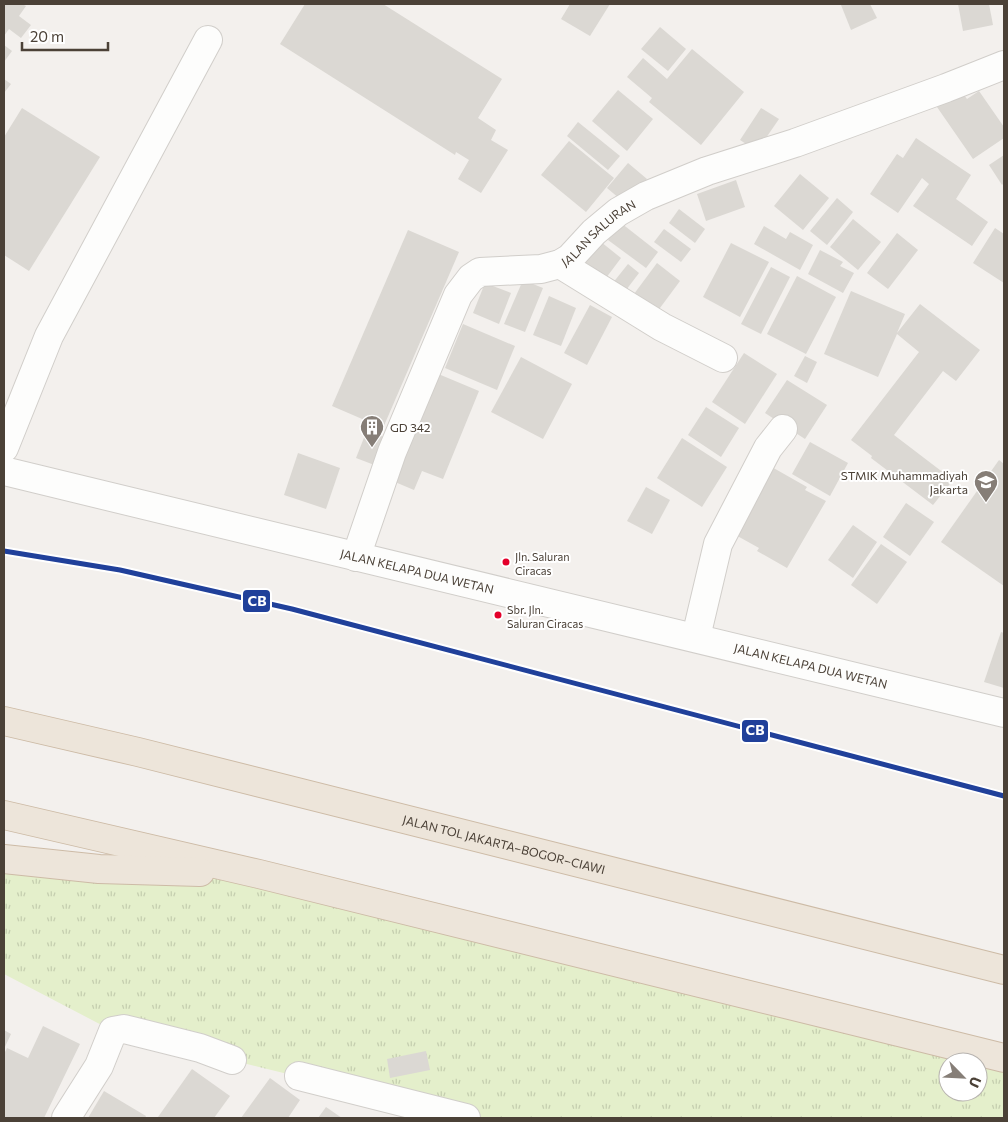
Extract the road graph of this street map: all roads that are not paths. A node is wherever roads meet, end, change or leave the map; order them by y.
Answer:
1 (208, 40) dead end
2 (1004, 65) edge
3 (560, 264) junction
4 (723, 358) dead end
5 (783, 429) dead end
6 (4, 448) edge
7 (4, 471) edge
8 (356, 557) junction
9 (696, 637) junction
10 (1004, 713) edge
11 (4, 721) edge
12 (4, 815) edge
13 (4, 859) edge
14 (258, 874) junction
15 (1004, 970) edge
16 (1004, 1058) edge
17 (232, 1060) dead end
18 (299, 1076) dead end
19 (66, 1118) edge
20 (466, 1118) edge

1 - 6 street
2 - 3 street, JALAN SALURAN
3 - 4 street
3 - 8 street, JALAN SALURAN
5 - 9 street
7 - 8 street, JALAN KELAPA DUA WETAN
8 - 9 street, JALAN KELAPA DUA WETAN
9 - 10 street, JALAN KELAPA DUA WETAN
11 - 15 highway, JALAN TOL JAKARTA–BOGOR–CIAWI
12 - 14 highway
13 - 14 highway
14 - 16 highway
17 - 19 street
18 - 20 street

